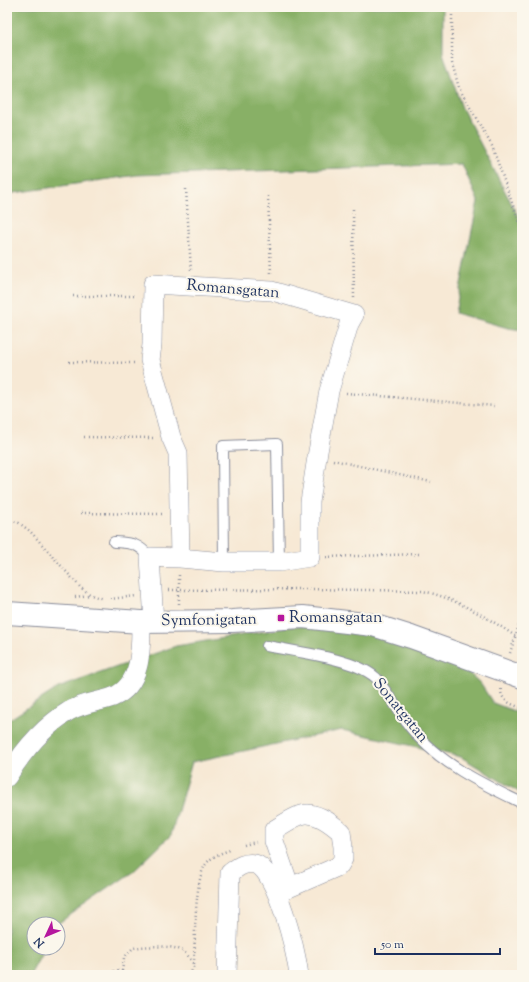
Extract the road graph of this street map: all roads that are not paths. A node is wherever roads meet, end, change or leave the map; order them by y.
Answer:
1 (114, 542) dead end
2 (150, 556) junction
3 (180, 558) junction
4 (224, 562) junction
5 (279, 562) junction
6 (7, 613) edge
7 (147, 622) junction
8 (267, 646) dead end
9 (512, 680) edge
10 (7, 777) edge
11 (522, 803) edge
12 (227, 975) edge
13 (299, 975) edge

1 - 2 lane
2 - 3 street
2 - 7 street
3 - 4 street
3 - 5 street, Romansgatan
4 - 5 street
4 - 5 lane
6 - 7 street, Symfonigatan
7 - 9 street, Symfonigatan
7 - 10 street
8 - 11 lane, Sonatgatan
12 - 13 street

